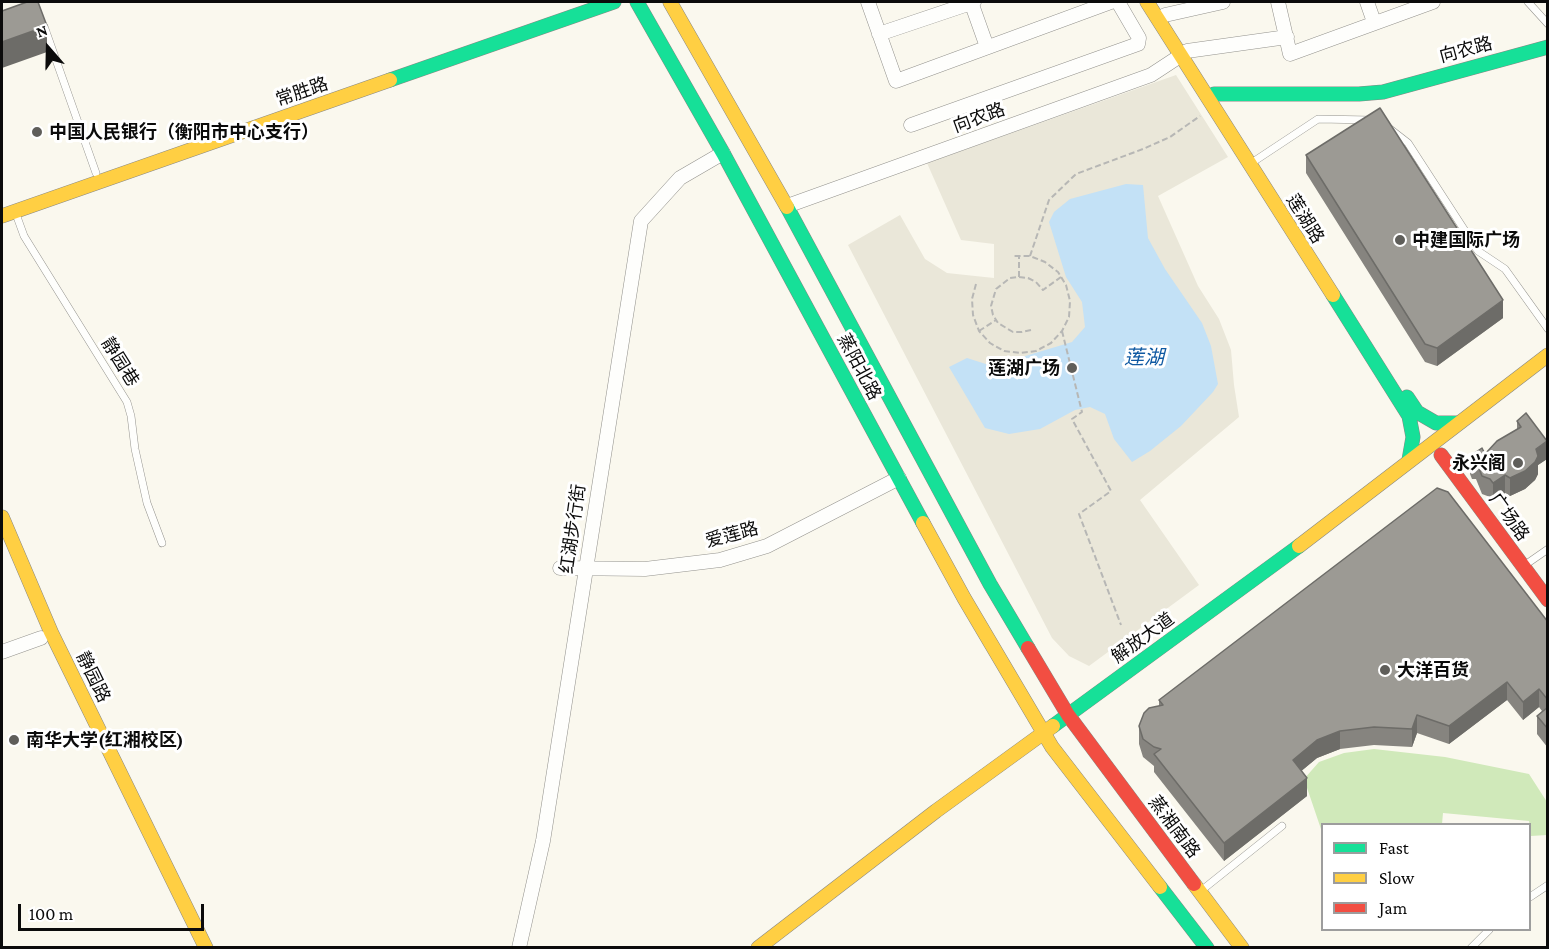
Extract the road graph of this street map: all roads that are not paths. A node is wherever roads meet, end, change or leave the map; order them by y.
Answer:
1 (586, 2) edge
2 (614, 2) edge
3 (637, 2) edge
4 (670, 2) edge
5 (868, 2) edge
6 (972, 2) edge
7 (1111, 2) edge
8 (1118, 2) edge
9 (1147, 2) edge
10 (1157, 2) edge
11 (1223, 2) edge
12 (1367, 2) edge
13 (1433, 2) edge
14 (1528, 2) edge
15 (1283, 3) edge
16 (1165, 15) junction
17 (1374, 22) junction
18 (42, 23) edge
19 (1548, 24) edge
20 (879, 33) junction
21 (1287, 37) junction
22 (987, 47) junction
23 (1548, 47) edge
24 (1183, 53) junction
25 (1213, 101) junction
26 (1380, 120) edge
27 (910, 125) dead end
28 (1387, 126) edge
29 (723, 153) junction
30 (1256, 160) junction
31 (96, 173) junction
32 (2, 206) edge
33 (787, 206) junction
34 (8, 214) edge
35 (1548, 329) edge
36 (1548, 355) edge
37 (1459, 423) junction
38 (1441, 455) dead end
39 (1409, 460) junction
40 (898, 478) junction
41 (1403, 484) dead end
42 (2, 517) edge
43 (162, 543) dead end
44 (2, 546) edge
45 (1548, 549) edge
46 (1523, 567) junction
47 (560, 568) dead end
48 (586, 568) junction
49 (1548, 600) edge
50 (1221, 620) dead end
51 (40, 638) junction
52 (2, 652) edge
53 (1068, 715) junction
54 (1044, 732) junction
55 (1065, 737) junction
56 (1282, 826) dead end
57 (1548, 885) edge
58 (1200, 891) junction
59 (1531, 896) edge
60 (1488, 931) edge
61 (196, 948) edge
62 (206, 948) edge
63 (519, 948) edge
64 (758, 948) edge
65 (1207, 948) edge
66 (1242, 948) edge
67 (1471, 948) edge

1 - 31 main road, 常胜路
2 - 34 main road, 常胜路
3 - 29 main road, 蒸阳北路
4 - 33 main road, 蒸阳北路
5 - 20 street
6 - 20 street
6 - 22 street
7 - 22 street
8 - 27 street
9 - 24 main road, 莲湖路
10 - 16 main road, 莲湖路
11 - 16 street
12 - 17 street
13 - 17 street
14 - 19 lane
15 - 21 street
16 - 24 main road, 莲湖路
17 - 21 street
18 - 31 lane
20 - 22 street
21 - 24 street
23 - 25 main road, 向农路
24 - 25 main road, 莲湖路
24 - 33 street, 向农路
25 - 30 main road, 莲湖路
25 - 39 main road, 莲湖路
26 - 30 lane
28 - 35 lane
29 - 40 main road, 蒸阳北路
29 - 48 street, 红湖步行街
30 - 37 main road, 莲湖路
31 - 32 main road, 常胜路
33 - 53 main road, 蒸阳北路
34 - 43 lane, 静园巷
36 - 37 main road, 解放大道
37 - 39 main road, 解放大道
38 - 46 main road, 广场路
39 - 53 main road, 解放大道
40 - 48 street, 爱莲路
40 - 54 main road, 蒸阳北路
41 - 50 main road
42 - 62 main road, 静园路
44 - 51 main road, 静园路
45 - 46 lane
46 - 49 main road, 广场路
47 - 48 street, 爱莲路
48 - 63 street, 红湖步行街
51 - 52 street
51 - 61 main road, 静园路
53 - 54 main road, 解放大道
53 - 55 main road, 蒸阳北路
54 - 55 main road, 蒸阳北路
54 - 64 main road, 解放大道
55 - 58 main road, 蒸湘南路
55 - 65 main road
56 - 58 lane
57 - 59 lane
58 - 66 main road, 蒸湘南路
60 - 67 lane

